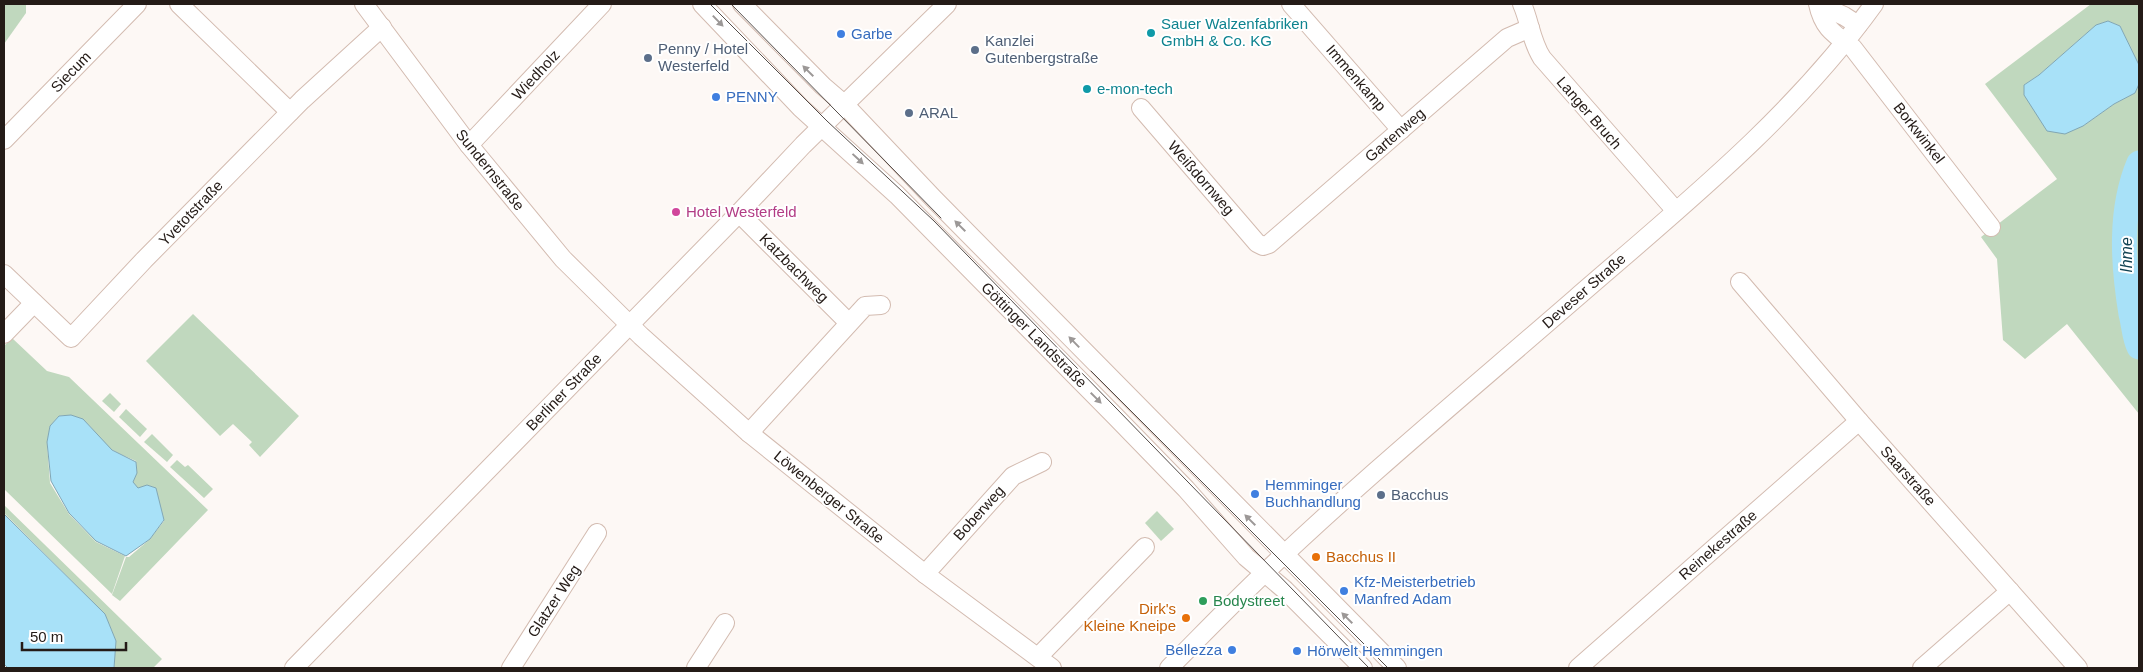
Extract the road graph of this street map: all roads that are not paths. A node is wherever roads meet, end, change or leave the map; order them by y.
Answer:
1 (137, 4) edge
2 (179, 4) edge
3 (364, 4) edge
4 (602, 4) edge
5 (702, 4) edge
6 (742, 4) edge
7 (947, 4) edge
8 (1291, 4) edge
9 (1522, 4) edge
10 (1818, 4) edge
11 (1874, 4) edge
12 (1858, 25) junction
13 (382, 28) junction
14 (1530, 28) junction
15 (1845, 42) junction
16 (1141, 108) dead end
17 (290, 112) junction
18 (833, 115) junction
19 (1401, 130) junction
20 (4, 140) edge
21 (469, 145) junction
22 (1676, 211) junction
23 (740, 213) junction
24 (1991, 227) dead end
25 (1263, 246) joint
26 (4, 274) edge
27 (1740, 282) dead end
28 (34, 303) junction
29 (881, 305) dead end
30 (849, 323) junction
31 (630, 325) junction
32 (4, 334) edge
33 (1859, 421) junction
34 (749, 433) junction
35 (1042, 462) dead end
36 (597, 533) dead end
37 (1145, 547) dead end
38 (1276, 563) junction
39 (925, 574) junction
40 (2010, 591) junction
41 (725, 623) dead end
42 (1038, 657) junction
43 (294, 668) edge
44 (511, 668) edge
45 (696, 668) edge
46 (1052, 668) edge
47 (1169, 668) edge
48 (1363, 668) edge
49 (1396, 668) edge
50 (1578, 668) edge
51 (1922, 668) edge
52 (2078, 668) edge

1 - 20 street, Siecum
2 - 17 street
3 - 13 street, Sundernstraße
4 - 21 street, Wiedholz
5 -> 18 street, Göttinger Landstraße
18 -> 6 street, Göttinger Landstraße
7 - 18 street, Berliner Straße
8 - 19 street, Immenkamp
9 - 14 street, Langer Bruch
10 - 12 street
10 - 15 street, Borkwinkel
11 - 12 street, Deveser Straße
12 - 15 street, Deveser Straße
13 - 17 street, Yvetotstraße
13 - 21 street, Sundernstraße
14 - 19 street, Gartenweg
14 - 22 street, Langer Bruch
15 - 22 street, Deveser Straße
15 - 24 street, Borkwinkel
16 - 25 street, Weißdornweg
17 - 28 street, Yvetotstraße
18 - 23 street, Berliner Straße
38 -> 18 street, Göttinger Landstraße
18 -> 38 street, Göttinger Landstraße
19 - 25 street, Gartenweg
21 - 31 street, Sundernstraße
22 - 38 street, Deveser Straße
23 - 30 street, Katzbachweg
23 - 31 street, Berliner Straße
26 - 28 street, Yvetotstraße
27 - 33 street, Saarstraße
28 - 32 street
29 - 30 street
30 - 34 street
31 - 34 street, Löwenberger Straße
31 - 43 street, Berliner Straße
33 - 40 street, Saarstraße
33 - 50 street, Reinekestraße
34 - 39 street, Löwenberger Straße
35 - 39 street, Boberweg
36 - 44 street, Glatzer Weg
37 - 42 street
38 - 47 street, Deveser Straße
38 - 48 street, Göttinger Landstraße
49 -> 38 street, Göttinger Landstraße
39 - 42 street, Löwenberger Straße
40 - 51 street
40 - 52 street, Saarstraße
41 - 45 street
42 - 46 street, Löwenberger Straße

